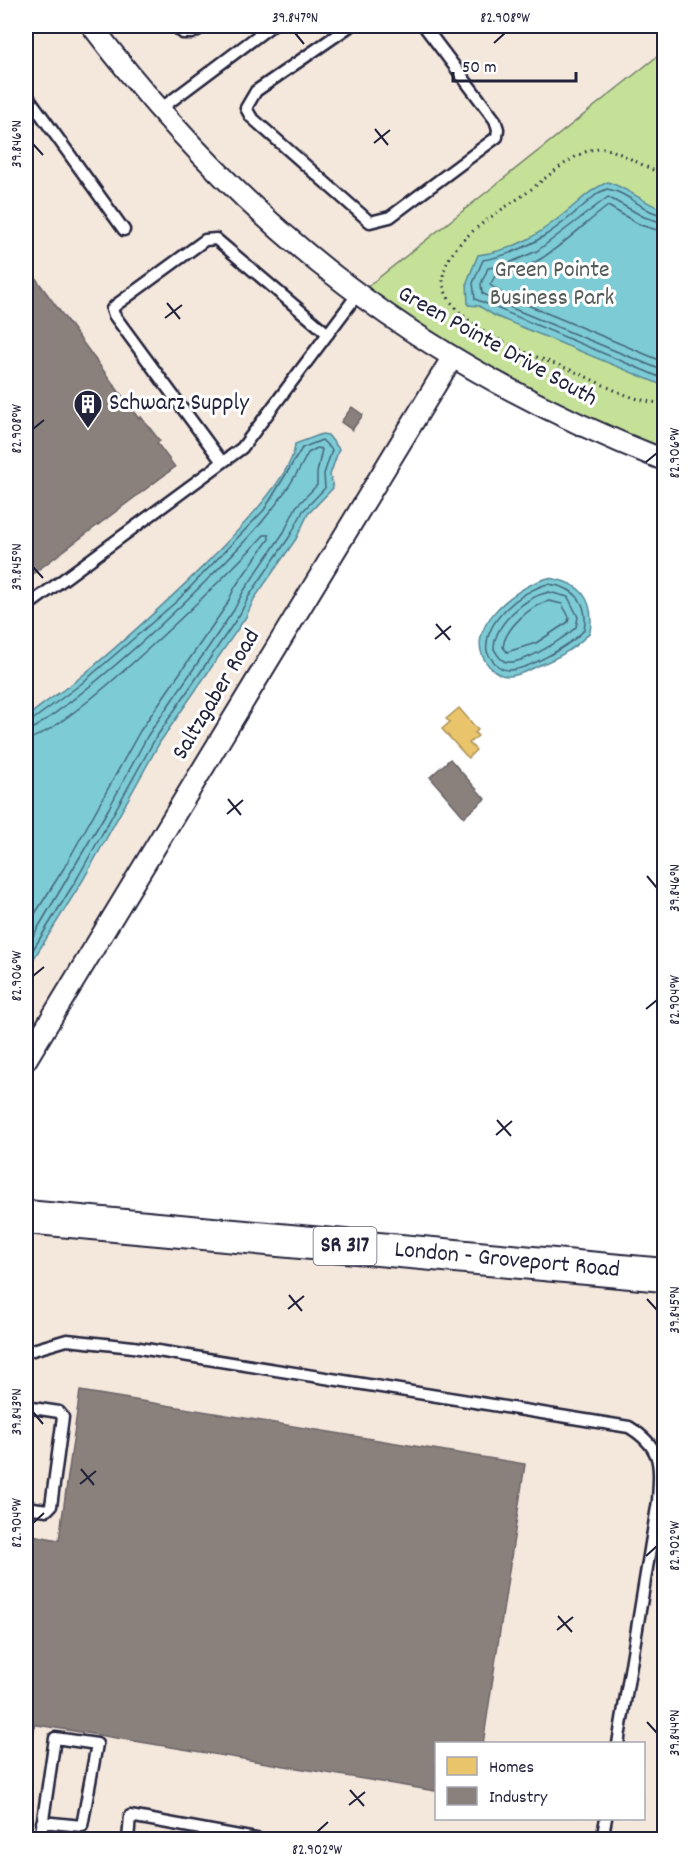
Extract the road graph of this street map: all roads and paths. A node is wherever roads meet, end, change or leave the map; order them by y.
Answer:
1 (92, 26) edge
2 (174, 26) edge
3 (205, 26) edge
4 (271, 26) edge
5 (350, 26) edge
6 (424, 26) edge
7 (26, 94) edge
8 (159, 110) junction
9 (664, 175) edge
10 (124, 230) dead end
11 (357, 295) junction
12 (328, 334) junction
13 (452, 358) junction
14 (664, 403) edge
15 (664, 460) edge
16 (222, 462) junction
17 (26, 607) edge
18 (26, 1060) edge
19 (26, 1217) edge
20 (664, 1275) edge
21 (26, 1352) edge
22 (26, 1407) edge
23 (26, 1507) edge
24 (618, 1742) edge
25 (606, 1820) edge
26 (42, 1822) junction
27 (40, 1839) edge
28 (128, 1839) edge
29 (261, 1839) edge
30 (602, 1839) edge

1 - 8 street, Green Pointe Drive South
2 - 3 lane
4 - 8 lane
5 - 6 lane
7 - 10 lane
8 - 11 street, Green Pointe Drive South
9 - 14 path
11 - 12 lane
11 - 13 street, Green Pointe Drive South
12 - 16 lane
12 - 16 lane
13 - 15 street, Green Pointe Drive South
13 - 18 street, Saltzgaber Road
16 - 17 lane
19 - 20 main road, London - Groveport Road / SR 317
21 - 24 lane
22 - 23 lane
25 - 30 lane
26 - 26 lane
26 - 27 lane
28 - 29 lane

